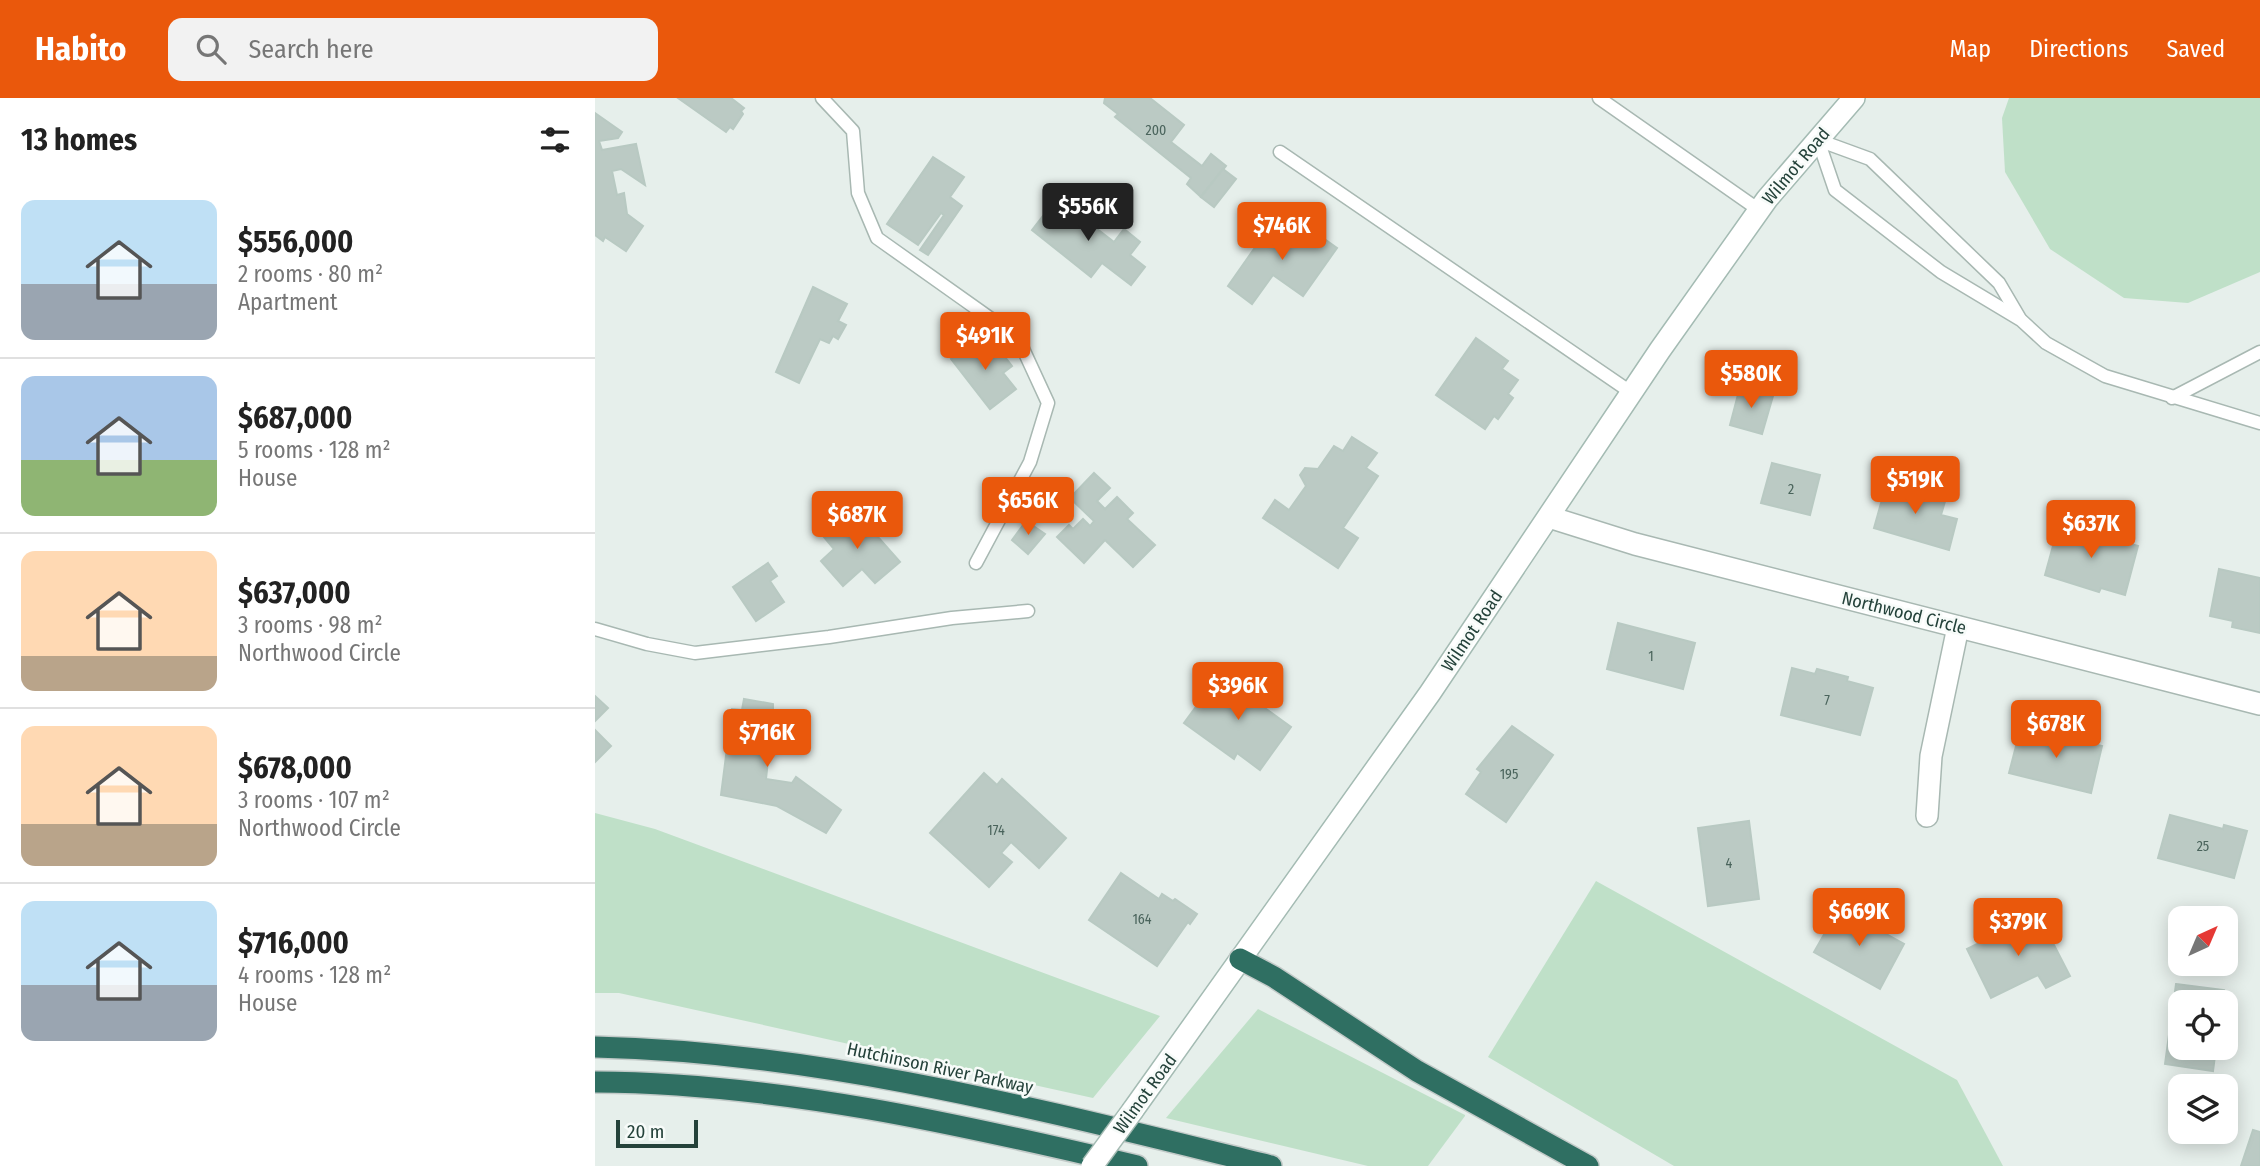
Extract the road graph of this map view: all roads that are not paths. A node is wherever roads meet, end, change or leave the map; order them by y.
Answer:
1 (822, 98) edge
2 (1599, 98) edge
3 (1854, 98) edge
4 (1818, 140) junction
5 (1280, 152) dead end
6 (1759, 211) junction
7 (2021, 320) junction
8 (2260, 352) edge
9 (1632, 393) junction
10 (2172, 398) junction
11 (2260, 423) edge
12 (1549, 517) junction
13 (976, 563) dead end
14 (1028, 611) dead end
15 (1958, 627) junction
16 (595, 629) edge
17 (2260, 704) edge
18 (1927, 816) dead end
19 (1240, 959) junction
20 (595, 1047) edge
21 (595, 1082) edge
22 (1092, 1166) edge
23 (1137, 1166) edge
24 (1271, 1166) edge
25 (1588, 1166) edge

1 - 13 lane
2 - 6 lane
3 - 4 street, Wilmot Road
4 - 6 street, Wilmot Road
4 - 7 lane
4 - 7 lane
5 - 9 lane
6 - 9 street, Wilmot Road
7 - 10 lane
8 - 10 lane
9 - 12 street, Wilmot Road
10 - 11 lane
12 - 15 street, Northwood Circle
12 - 19 street, Wilmot Road
14 - 16 lane
15 - 17 street, Northwood Circle
15 - 18 street
19 - 22 street, Wilmot Road, bridge
19 - 25 highway
20 - 24 highway, Hutchinson River Parkway
21 - 23 highway

